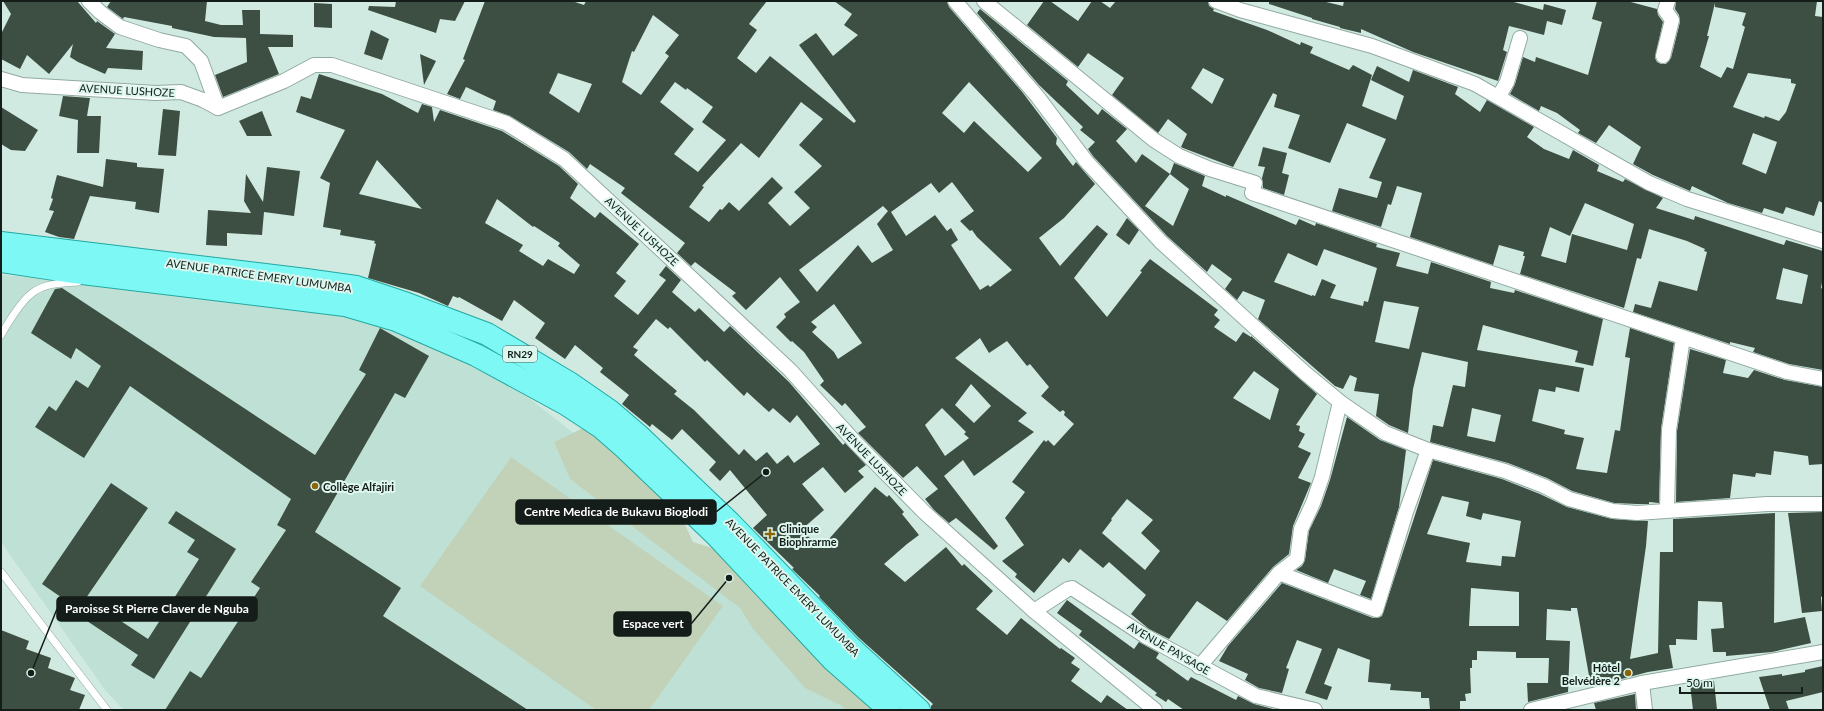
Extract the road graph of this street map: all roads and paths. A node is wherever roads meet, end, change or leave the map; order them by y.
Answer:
1 (89, 1) edge
2 (955, 1) edge
3 (984, 1) edge
4 (1216, 1) edge
5 (1668, 1) edge
6 (1520, 38) dead end
7 (1663, 56) dead end
8 (1, 79) edge
9 (1499, 96) junction
10 (218, 108) junction
11 (1823, 241) edge
12 (1, 243) edge
13 (1, 261) edge
14 (74, 272) junction
15 (487, 334) junction
16 (1, 335) edge
17 (1683, 338) junction
18 (476, 355) junction
19 (1823, 379) edge
20 (1340, 402) junction
21 (1428, 450) junction
22 (1823, 504) edge
23 (1666, 509) junction
24 (1, 572) edge
25 (1279, 573) junction
26 (1034, 611) junction
27 (849, 646) junction
28 (1823, 652) edge
29 (833, 660) junction
30 (1199, 667) junction
31 (1642, 683) junction
32 (107, 710) edge
33 (890, 710) edge
34 (918, 710) edge
35 (1156, 710) edge
36 (1315, 710) edge
37 (1531, 710) edge
38 (1645, 710) edge

1 - 10 street
2 - 20 street
3 - 17 street
4 - 9 street
5 - 7 street
6 - 9 street
8 - 10 street, AVENUE LUSHOZE
9 - 11 street
10 - 26 street, AVENUE LUSHOZE
12 - 15 main road, AVENUE PATRICE EMERY LUMUMBA / RN29
13 - 14 main road, AVENUE PATRICE EMERY LUMUMBA / RN29
14 - 16 lane
14 - 18 main road, AVENUE PATRICE EMERY LUMUMBA / RN29
15 - 18 main road
15 - 27 main road, AVENUE PATRICE EMERY LUMUMBA / RN29
17 - 19 street
17 - 23 street
18 - 29 main road, AVENUE PATRICE EMERY LUMUMBA / RN29
20 - 21 street
20 - 25 street
21 - 23 street
21 - 25 street
22 - 23 street
24 - 32 lane
25 - 30 street
26 - 30 street, AVENUE PAYSAGE
26 - 35 street, AVENUE LUSHOZE
27 - 29 main road
27 - 34 main road, AVENUE PATRICE EMERY LUMUMBA / RN29
28 - 31 street
29 - 33 main road, AVENUE PATRICE EMERY LUMUMBA / RN29
30 - 36 street, AVENUE PAYSAGE
31 - 37 street
31 - 38 street

